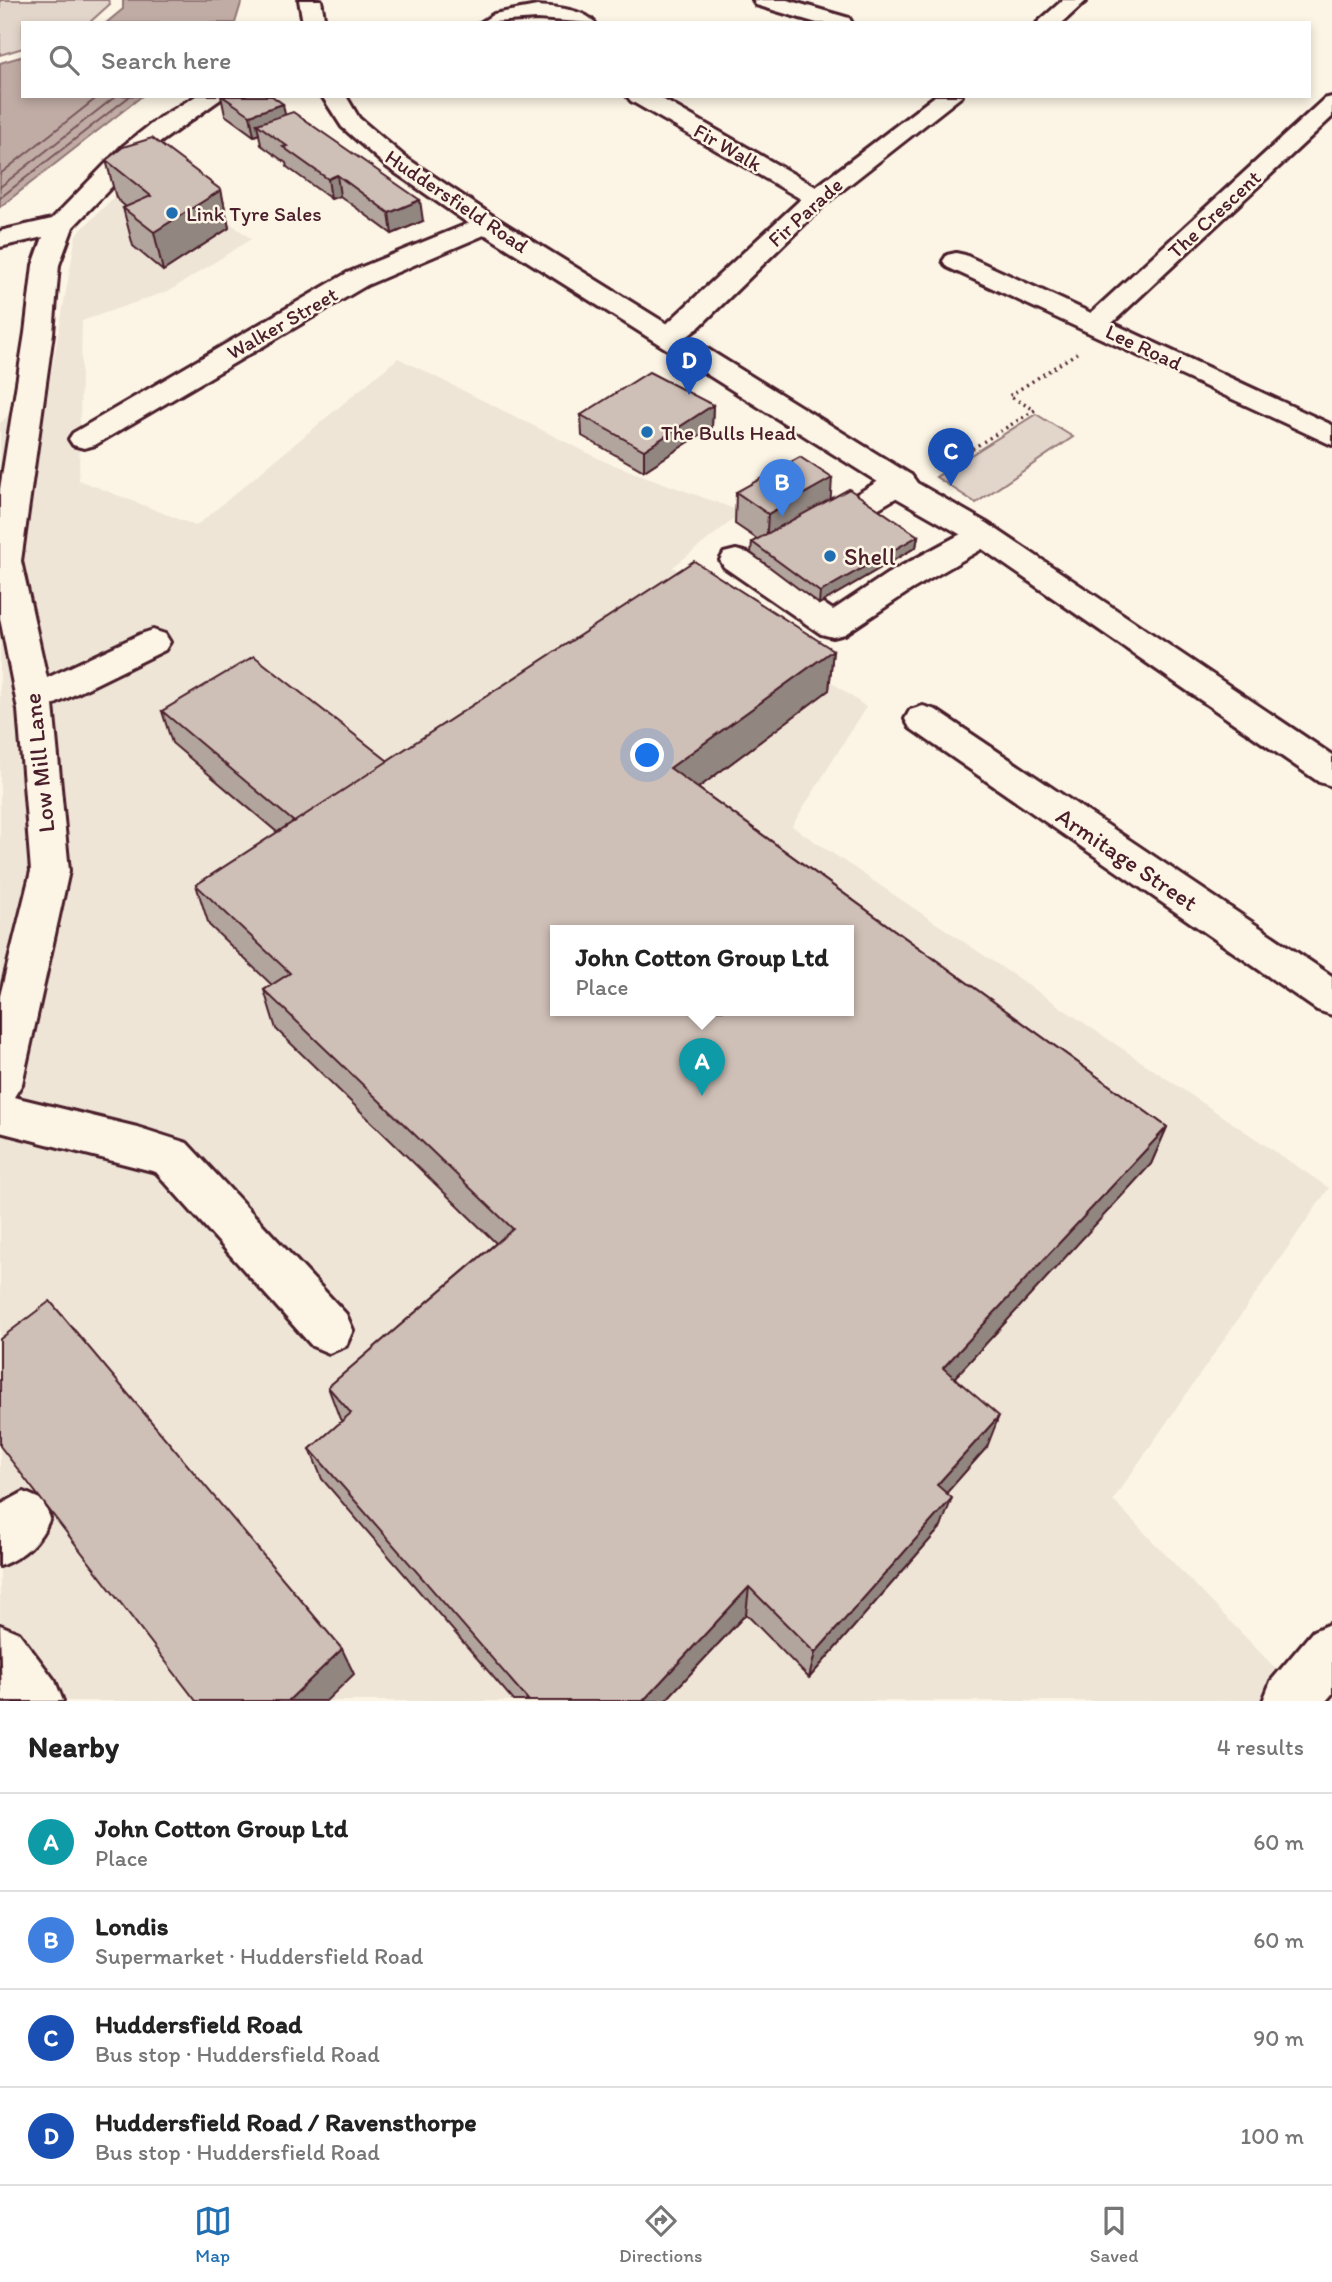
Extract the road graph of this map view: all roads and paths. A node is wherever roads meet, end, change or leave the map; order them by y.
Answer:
1 (310, 0) edge
2 (764, 0) edge
3 (1076, 0) edge
4 (583, 15) edge
5 (314, 21) edge
6 (497, 21) edge
7 (834, 21) edge
8 (1050, 21) edge
9 (210, 98) edge
10 (335, 98) edge
11 (642, 98) edge
12 (947, 98) edge
13 (1329, 110) edge
14 (817, 198) junction
15 (488, 224) junction
16 (61, 225) junction
17 (0, 239) edge
18 (956, 261) dead end
19 (1103, 328) junction
20 (669, 337) junction
21 (1332, 436) edge
22 (84, 439) dead end
23 (903, 486) junction
24 (984, 535) junction
25 (842, 544) edge
26 (736, 560) dead end
27 (153, 642) dead end
28 (34, 699) junction
29 (923, 719) dead end
30 (1332, 773) edge
31 (1332, 998) edge
32 (0, 1084) edge
33 (0, 1113) edge
34 (329, 1330) dead end
35 (1332, 1650) edge
36 (0, 1652) edge
37 (35, 1701) edge
38 (1291, 1701) edge

1 - 5 main road
2 - 7 main road
3 - 8 main road
4 - 6 main road
9 - 16 main road, Low Mill Lane
10 - 15 main road, Huddersfield Road
11 - 14 main road, Fir Walk
12 - 14 main road, Fir Parade
13 - 19 main road, The Crescent
14 - 20 main road, Fir Parade
15 - 20 main road, Huddersfield Road
15 - 22 main road, Walker Street
16 - 17 main road
16 - 28 main road, Low Mill Lane
18 - 19 main road, Lee Road
19 - 21 main road, Lee Road
19 - 23 path
20 - 23 main road, Huddersfield Road
23 - 24 main road, Huddersfield Road
23 - 25 main road
24 - 26 main road
24 - 30 main road, Huddersfield Road
27 - 28 main road
28 - 32 main road, Low Mill Lane
29 - 31 main road, Armitage Street
33 - 34 main road
35 - 38 main road
36 - 37 main road

